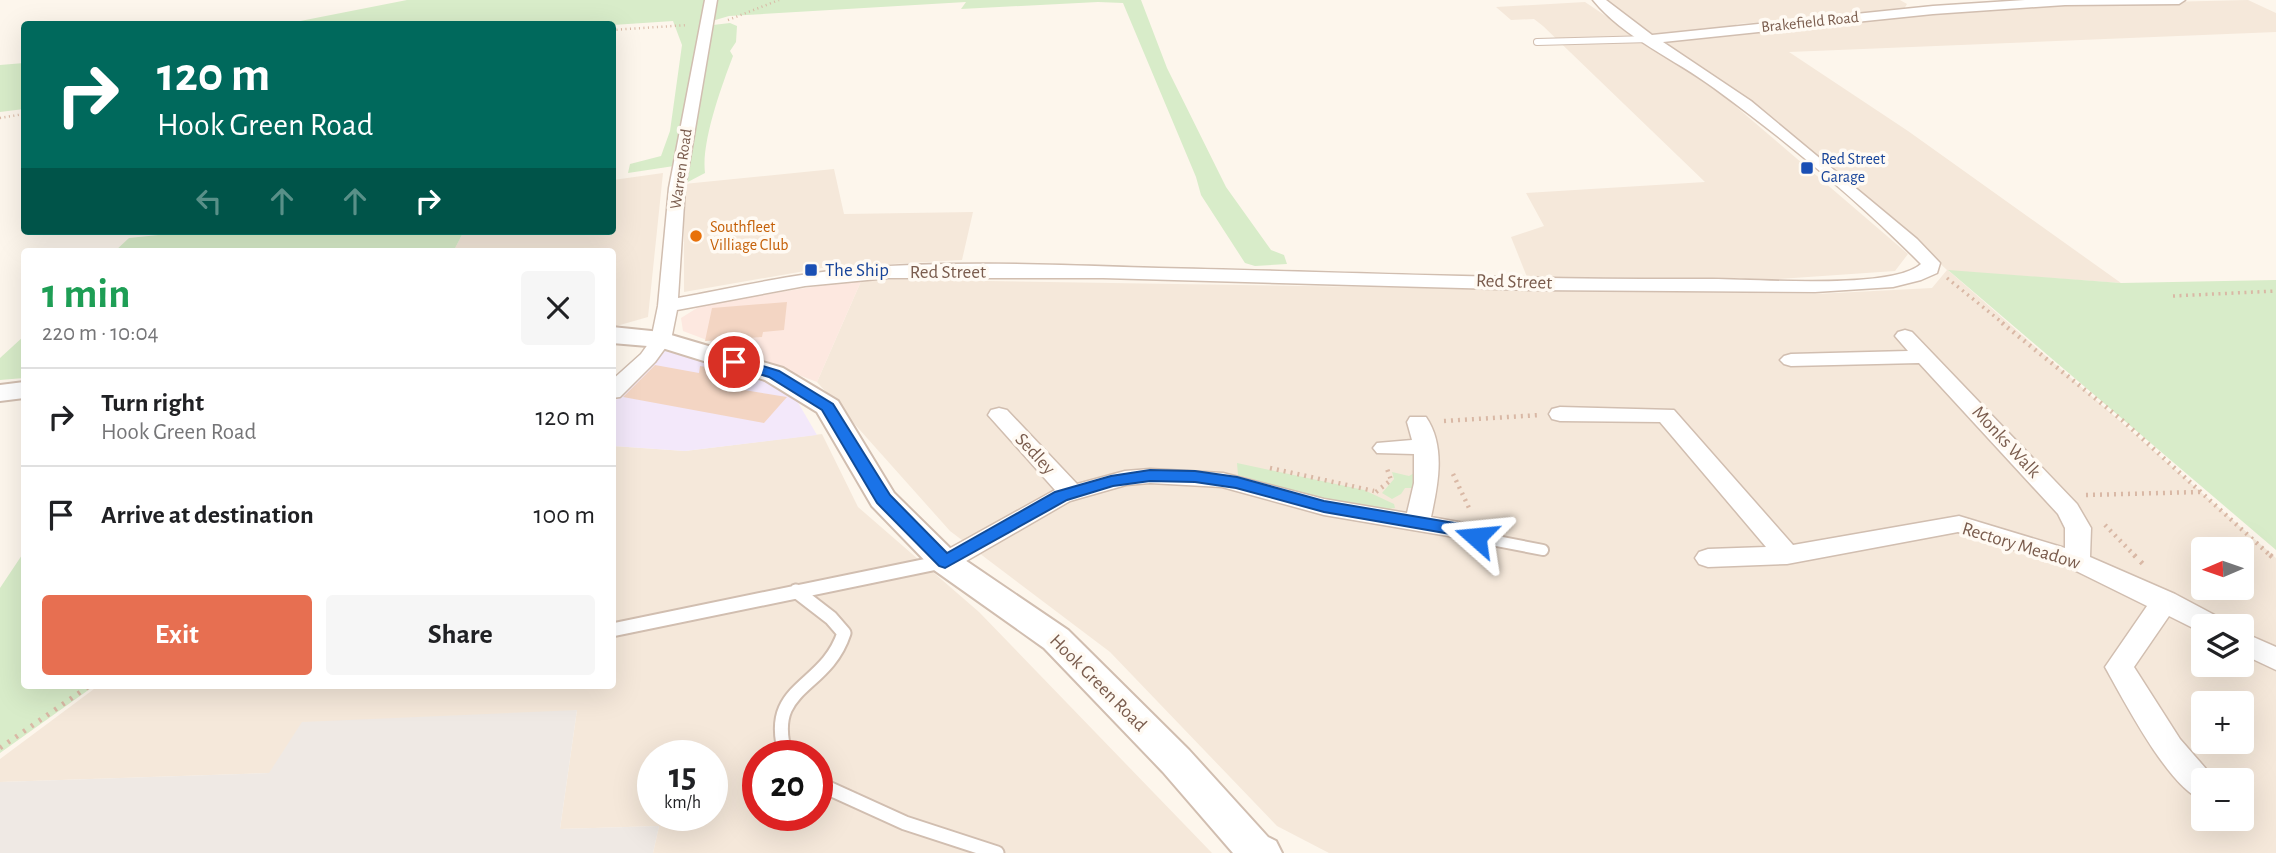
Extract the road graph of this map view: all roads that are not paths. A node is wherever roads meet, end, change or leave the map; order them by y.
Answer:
1 (711, 0) edge
2 (1599, 0) edge
3 (1909, 0) edge
4 (2179, 0) edge
5 (1933, 10) junction
6 (1651, 39) junction
7 (1537, 42) dead end
8 (668, 306) junction
9 (616, 335) edge
10 (1905, 336) dead end
11 (661, 340) junction
12 (1925, 357) junction
13 (1791, 360) dead end
14 (616, 388) edge
15 (21, 390) edge
16 (0, 393) edge
17 (1560, 414) road end
18 (999, 415) dead end
19 (1418, 422) road end
20 (1426, 447) junction
21 (1385, 448) dead end
22 (1071, 492) junction
23 (1417, 521) junction
24 (1466, 531) joint
25 (1542, 550) dead end
26 (1787, 555) junction
27 (1708, 558) dead end
28 (2077, 561) junction
29 (945, 562) junction
30 (796, 592) junction
31 (2165, 601) junction
32 (2191, 615) edge
33 (616, 629) edge
34 (2254, 648) edge
35 (2276, 660) edge
36 (778, 740) edge
37 (2191, 773) edge
38 (833, 792) edge
39 (1256, 852) edge
40 (997, 853) edge

1 - 8 street, Warren Road
2 - 6 street
3 - 5 street
4 - 5 street, Brakefield Road
5 - 6 street, Brakefield Road
6 - 7 lane
6 - 8 street, Red Street
8 - 11 street, Warren Road
9 - 11 street, Hook Green Road
10 - 12 street, Monks Walk
11 - 14 street
11 - 29 street, Hook Green Road
12 - 13 street
12 - 28 street, Monks Walk
15 - 16 street
17 - 26 street
18 - 22 street, Sedley
19 - 20 street
20 - 21 street
20 - 23 street
22 - 23 street, Sedley
22 - 29 street, Sedley
23 - 24 street, Sedley
24 - 25 lane
26 - 27 street, Rectory Meadow
26 - 28 street, Rectory Meadow
28 - 31 street, Rectory Meadow
29 - 30 lane
29 - 39 street, Hook Green Road
30 - 33 lane
30 - 36 lane
31 - 32 street, Rectory Meadow
31 - 37 street
34 - 35 street
38 - 40 lane

